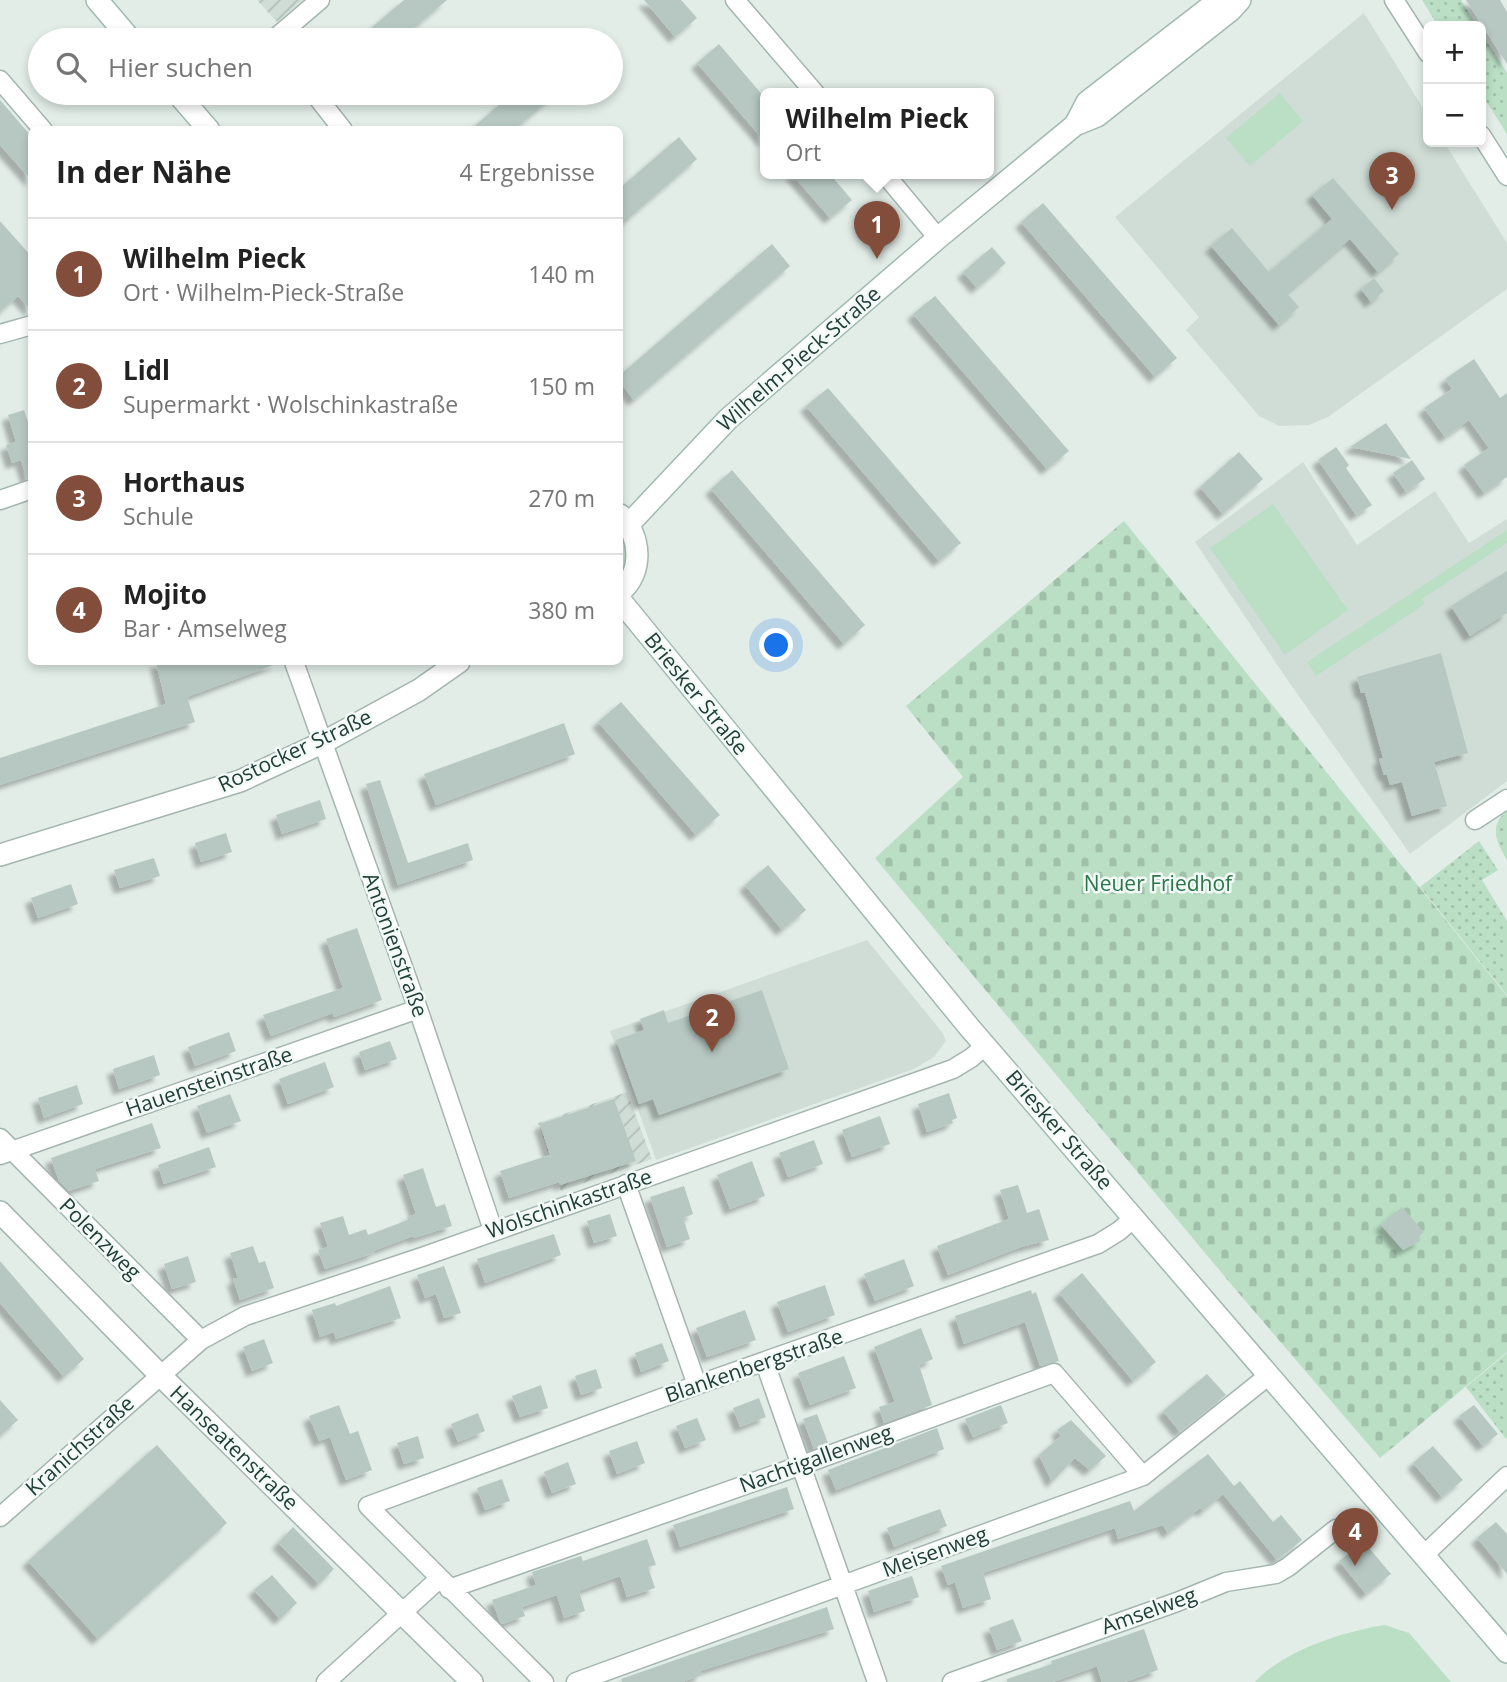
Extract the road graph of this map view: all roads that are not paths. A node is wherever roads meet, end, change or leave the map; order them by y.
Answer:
1 (97, 0) edge
2 (320, 0) edge
3 (735, 0) edge
4 (1219, 0) edge
5 (1240, 0) edge
6 (1394, 0) edge
7 (121, 28) edge
8 (287, 28) edge
9 (1423, 45) edge
10 (0, 80) edge
11 (811, 88) edge
12 (187, 105) edge
13 (323, 105) edge
14 (1075, 125) junction
15 (40, 126) edge
16 (206, 126) edge
17 (340, 126) edge
18 (1486, 143) edge
19 (1507, 176) edge
20 (889, 179) edge
21 (939, 238) junction
22 (28, 326) edge
23 (0, 334) edge
24 (28, 490) edge
25 (0, 500) edge
26 (624, 519) edge
27 (623, 588) edge
28 (623, 604) edge
29 (295, 665) edge
30 (455, 665) edge
31 (324, 742) junction
32 (1507, 799) edge
33 (1475, 820) dead end
34 (0, 855) edge
35 (418, 1009) junction
36 (985, 1046) junction
37 (4, 1148) edge
38 (626, 1184) junction
39 (0, 1212) edge
40 (1134, 1218) junction
41 (493, 1230) junction
42 (201, 1340) junction
43 (765, 1363) junction
44 (160, 1375) junction
45 (1268, 1376) junction
46 (697, 1385) junction
47 (802, 1465) junction
48 (1143, 1476) junction
49 (1507, 1476) edge
50 (0, 1517) edge
51 (1336, 1529) dead end
52 (1424, 1555) junction
53 (444, 1584) junction
54 (844, 1586) junction
55 (403, 1614) junction
56 (1507, 1653) edge
57 (326, 1682) edge
58 (472, 1682) edge
59 (544, 1682) edge
60 (576, 1682) edge
61 (877, 1682) edge
62 (952, 1682) edge

1 - 7 main road
2 - 8 street
3 - 11 street
4 - 14 main road, Wilhelm-Pieck-Straße
5 - 14 main road, Wilhelm-Pieck-Straße
6 - 9 street
10 - 15 street
12 - 16 main road
13 - 17 street
14 - 21 main road, Wilhelm-Pieck-Straße
18 - 19 street
20 - 21 street
21 - 26 main road, Wilhelm-Pieck-Straße
22 - 23 street
24 - 25 street
26 - 27 main road
28 - 36 main road, Briesker Straße
29 - 31 street, Antonienstraße
30 - 31 main road, Rostocker Straße
31 - 34 main road, Rostocker Straße
31 - 35 street, Antonienstraße
32 - 33 street
35 - 37 street, Hauensteinstraße
35 - 41 street, Antonienstraße
36 - 38 street, Wolschinkastraße
36 - 40 main road, Briesker Straße
37 - 42 street, Polenzweg
38 - 41 street, Wolschinkastraße
38 - 46 street
39 - 44 main road, Hanseatenstraße
40 - 43 street, Blankenbergstraße
40 - 45 main road, Briesker Straße
41 - 42 street, Wolschinkastraße
42 - 44 street, Wolschinkastraße
43 - 46 street, Blankenbergstraße
43 - 47 street
44 - 50 street, Kranichstraße
44 - 55 main road, Hanseatenstraße
45 - 48 street, Meisenweg
45 - 52 main road, Briesker Straße
46 - 53 street, Blankenbergstraße
47 - 48 street, Nachtigallenweg
47 - 53 street, Nachtigallenweg
47 - 54 street
48 - 54 street, Meisenweg
49 - 52 street
51 - 62 street, Amselweg
52 - 56 main road, Briesker Straße
53 - 55 street
53 - 59 street
54 - 60 street, Meisenweg
54 - 61 street
55 - 57 street
55 - 58 main road, Hanseatenstraße

